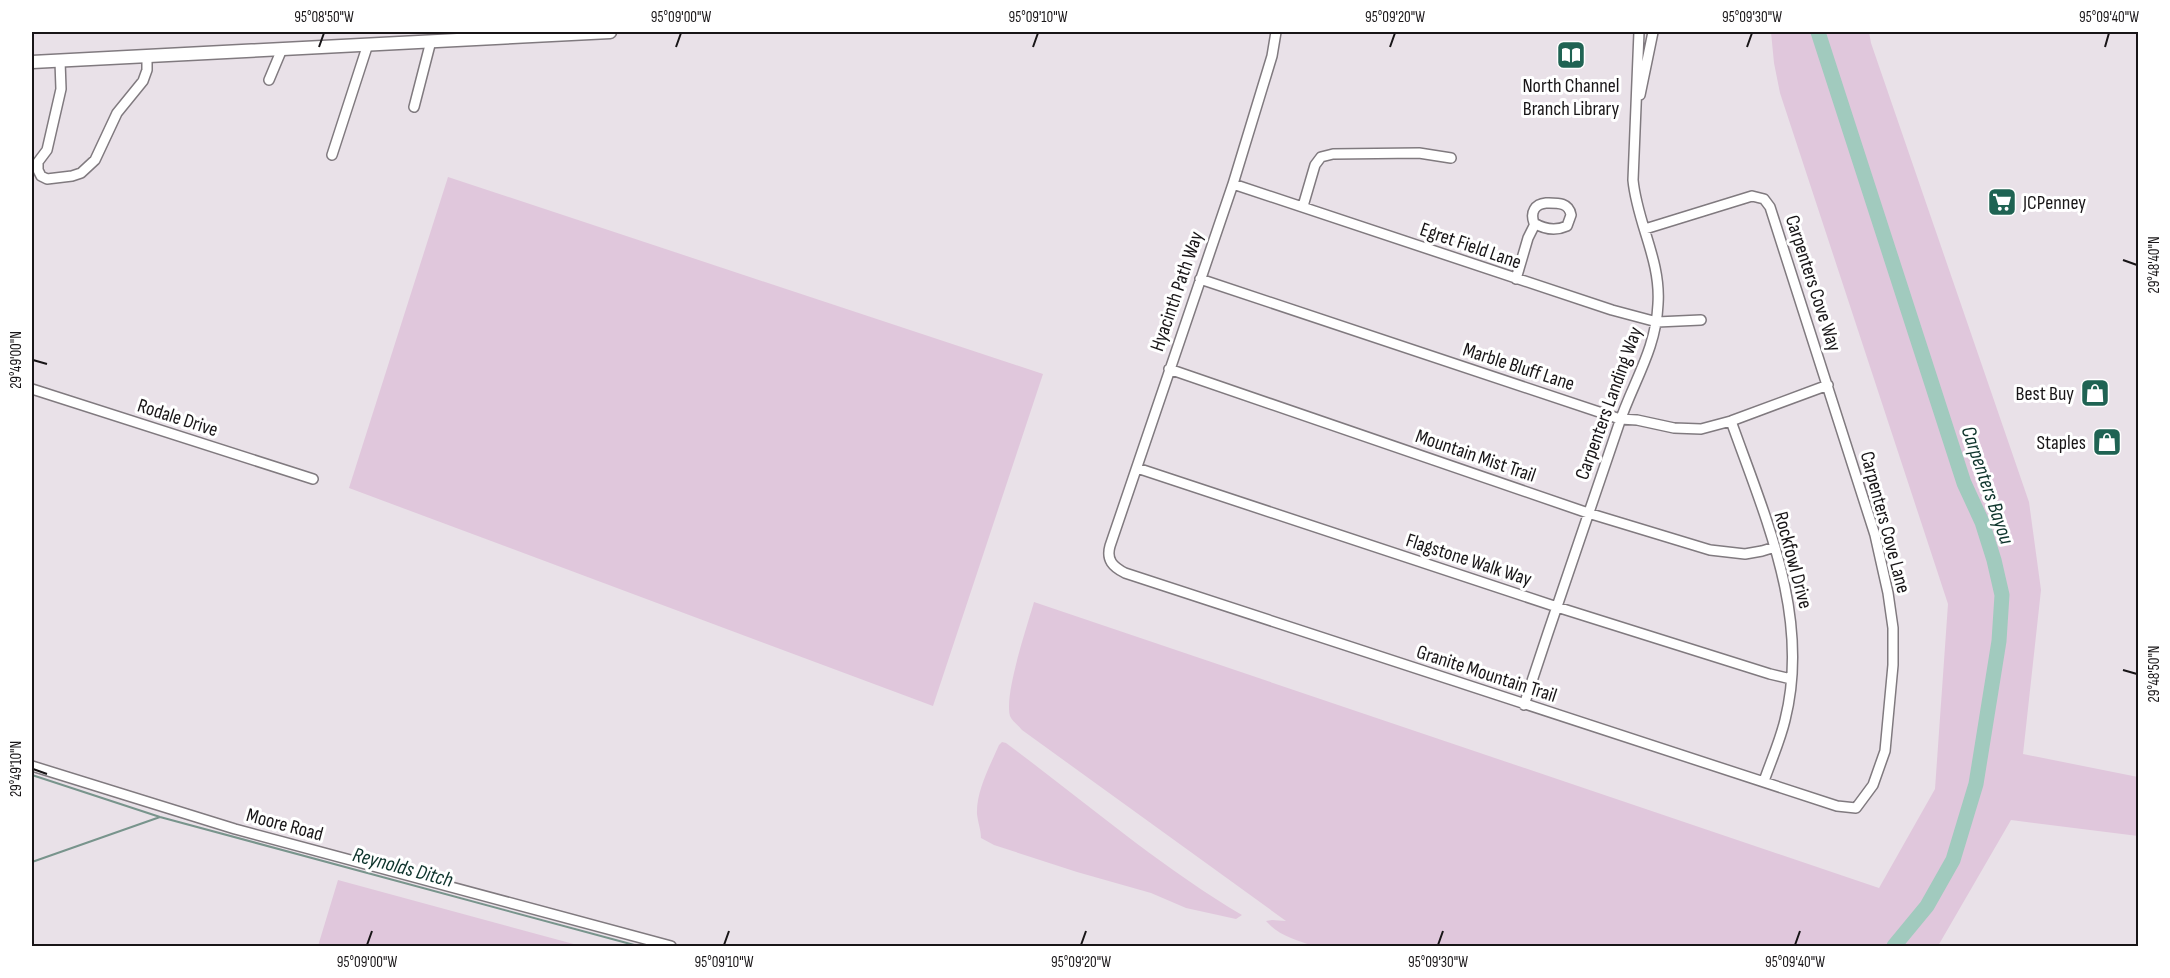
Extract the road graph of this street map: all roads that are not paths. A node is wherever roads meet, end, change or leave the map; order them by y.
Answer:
1 (610, 32) edge
2 (1276, 32) edge
3 (1639, 32) edge
4 (1653, 32) edge
5 (431, 41) junction
6 (368, 44) junction
7 (282, 49) junction
8 (147, 56) junction
9 (60, 61) junction
10 (32, 62) edge
11 (269, 80) dead end
12 (1636, 106) junction
13 (414, 107) dead end
14 (332, 155) dead end
15 (1451, 158) dead end
16 (1233, 183) junction
17 (1303, 206) junction
18 (1535, 224) dead end
19 (1645, 229) junction
20 (1200, 279) junction
21 (1516, 279) junction
22 (1701, 320) dead end
23 (1657, 321) junction
24 (1169, 369) junction
25 (1828, 385) junction
26 (32, 389) edge
27 (1620, 419) junction
28 (1731, 422) junction
29 (1137, 468) junction
30 (313, 479) dead end
31 (1588, 513) junction
32 (1775, 547) junction
33 (1110, 562) joint
34 (1557, 607) junction
35 (1791, 679) junction
36 (1524, 705) junction
37 (32, 766) edge
38 (1764, 781) junction
39 (1856, 808) joint
40 (644, 943) edge
41 (671, 946) edge

1 - 5 main road
2 - 16 street, Hyacinth Path Way
3 - 12 street, Carpenters Landing Way
4 - 12 street, Carpenters Landing Way
5 - 6 main road
5 - 13 street
6 - 7 main road
6 - 14 street
7 - 8 main road
7 - 11 street
8 - 9 main road
8 - 9 street
9 - 10 main road
12 - 19 street, Carpenters Landing Way
15 - 17 street
16 - 17 street, Egret Field Lane
16 - 20 street, Hyacinth Path Way
17 - 21 street, Egret Field Lane
18 - 21 street
19 - 23 street, Carpenters Landing Way
19 - 25 street, Carpenters Cove Way
20 - 24 street, Hyacinth Path Way
20 - 27 street, Marble Bluff Lane
21 - 23 street, Egret Field Lane
22 - 23 street, Egret Field Lane
23 - 27 street, Carpenters Landing Way
24 - 29 street, Hyacinth Path Way
24 - 31 street, Mountain Mist Trail
25 - 28 street, Marble Bluff Lane
25 - 39 street, Carpenters Cove Lane
26 - 30 street, Rodale Drive
27 - 28 street, Marble Bluff Lane
27 - 31 street, Carpenters Landing Way
28 - 32 street, Rockfowl Drive
29 - 33 street, Hyacinth Path Way
29 - 34 street, Flagstone Walk Way
31 - 32 street, Mountain Mist Trail
31 - 34 street, Carpenters Landing Way
32 - 35 street, Rockfowl Drive
33 - 36 street, Granite Mountain Trail
34 - 35 street, Flagstone Walk Way
34 - 36 street, Carpenters Landing Way
35 - 38 street, Rockfowl Drive
36 - 38 street, Granite Mountain Trail
37 - 40 street, Moore Road
38 - 39 street, Granite Mountain Trail
40 - 41 street, Moore Road

